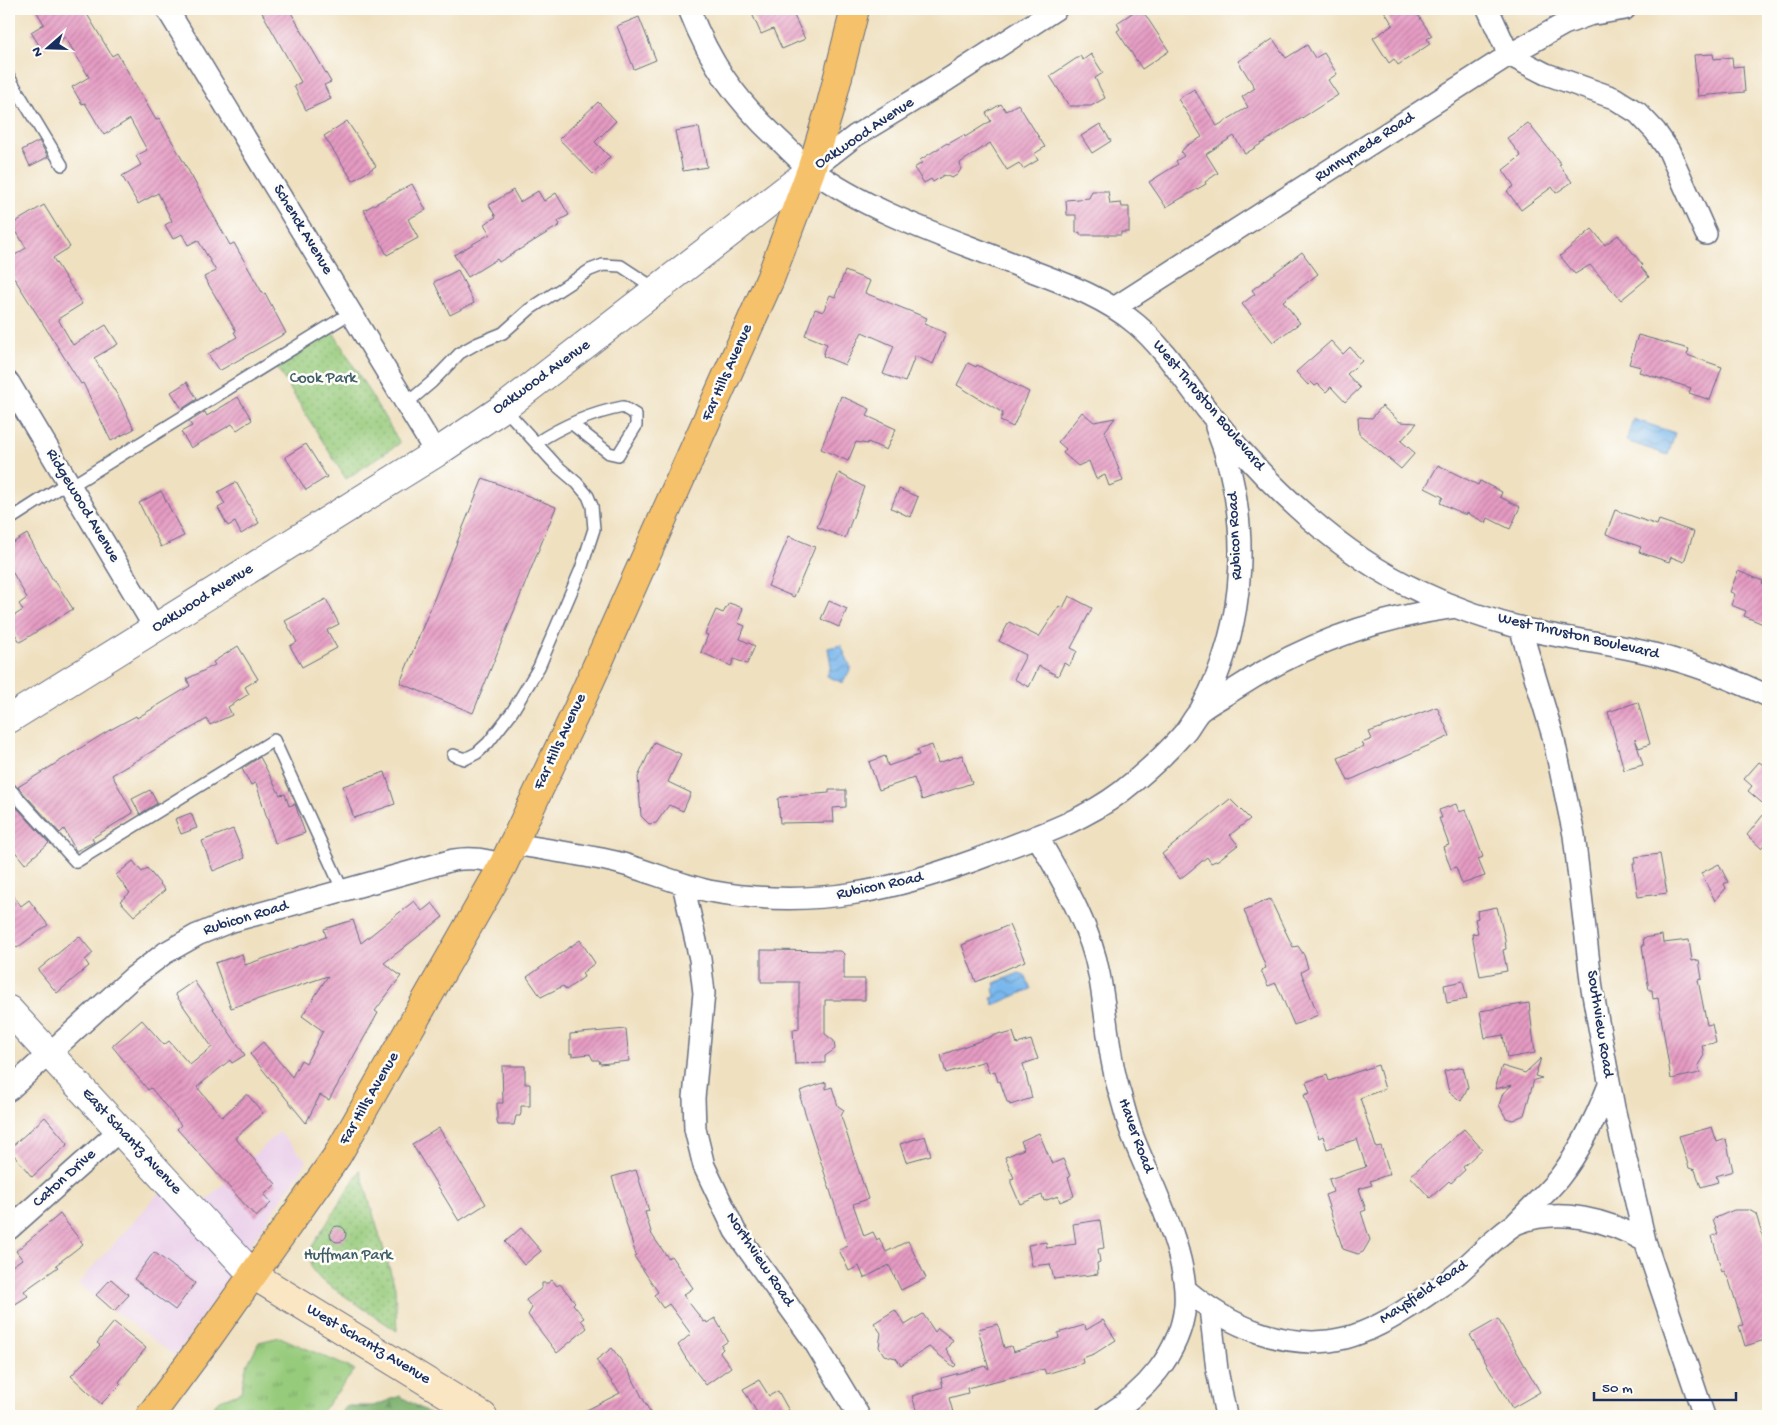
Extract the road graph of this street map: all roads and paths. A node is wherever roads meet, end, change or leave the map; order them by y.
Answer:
1 (167, 9) edge
2 (689, 9) edge
3 (855, 9) edge
4 (1056, 9) edge
5 (1488, 9) edge
6 (1625, 9) edge
7 (1508, 55) junction
8 (9, 77) edge
9 (62, 165) dead end
10 (811, 170) junction
11 (1706, 234) dead end
12 (656, 289) junction
13 (1114, 308) junction
14 (352, 312) junction
15 (9, 383) edge
16 (406, 404) junction
17 (504, 407) junction
18 (1212, 416) junction
19 (572, 424) junction
20 (536, 443) junction
21 (436, 453) junction
22 (70, 484) junction
23 (9, 520) edge
24 (1455, 607) junction
25 (1520, 627) junction
26 (155, 628) junction
27 (1768, 696) edge
28 (1200, 712) junction
29 (9, 719) edge
30 (453, 755) dead end
31 (9, 788) edge
32 (1037, 836) junction
33 (509, 855) junction
34 (683, 884) junction
35 (344, 891) junction
36 (9, 1010) edge
37 (49, 1055) junction
38 (1609, 1085) junction
39 (9, 1090) edge
40 (121, 1129) junction
41 (1516, 1223) junction
42 (9, 1229) edge
43 (1645, 1241) junction
44 (253, 1275) junction
45 (1185, 1289) junction
46 (1210, 1308) junction
47 (150, 1416) edge
48 (483, 1416) edge
49 (860, 1416) edge
50 (1106, 1416) edge
51 (1226, 1416) edge
52 (1704, 1416) edge

1 - 14 street, Schenck Avenue
2 - 10 street, West Thruston Boulevard
3 - 10 main road, Far Hills Avenue
4 - 10 street, Oakwood Avenue
5 - 7 street
6 - 7 street, Runnymede Road
7 - 11 street
7 - 13 street, Runnymede Road
8 - 9 lane
10 - 12 street, Oakwood Avenue
10 - 13 street, West Thruston Boulevard
10 - 33 main road, Far Hills Avenue
12 - 16 lane
12 - 17 street, Oakwood Avenue
13 - 18 street, West Thruston Boulevard
14 - 16 street, Schenck Avenue
14 - 22 lane
15 - 22 street, Ridgewood Avenue
16 - 21 street, Schenck Avenue
17 - 20 lane
17 - 21 street, Oakwood Avenue
18 - 24 street, West Thruston Boulevard
18 - 28 street, Rubicon Road
19 - 19 lane
19 - 20 lane
20 - 30 lane
21 - 26 street, Oakwood Avenue
22 - 23 lane
22 - 26 street, Ridgewood Avenue
24 - 25 street, West Thruston Boulevard
24 - 28 street, Rubicon Road
25 - 27 street, West Thruston Boulevard
25 - 38 street, Southview Road
26 - 29 street, Oakwood Avenue
28 - 32 street, Rubicon Road
31 - 35 lane
32 - 34 street, Rubicon Road
32 - 45 street, Haver Road
33 - 34 street, Rubicon Road
33 - 35 street, Rubicon Road
33 - 44 main road, Far Hills Avenue
34 - 49 street, Northview Road
35 - 37 street, Rubicon Road
36 - 37 street, East Schantz Avenue
37 - 39 street, Rubicon Road
37 - 40 street, East Schantz Avenue
38 - 41 street, Maysfield Road
38 - 43 street, Southview Road
40 - 42 street, Caton Drive
40 - 44 street, East Schantz Avenue
41 - 43 street, Maysfield Road
41 - 46 street, Maysfield Road
43 - 52 street, Southview Road
44 - 47 main road, Far Hills Avenue
44 - 48 main road, West Schantz Avenue
45 - 46 street, Maysfield Road
45 - 50 street, Haver Road
46 - 51 street

